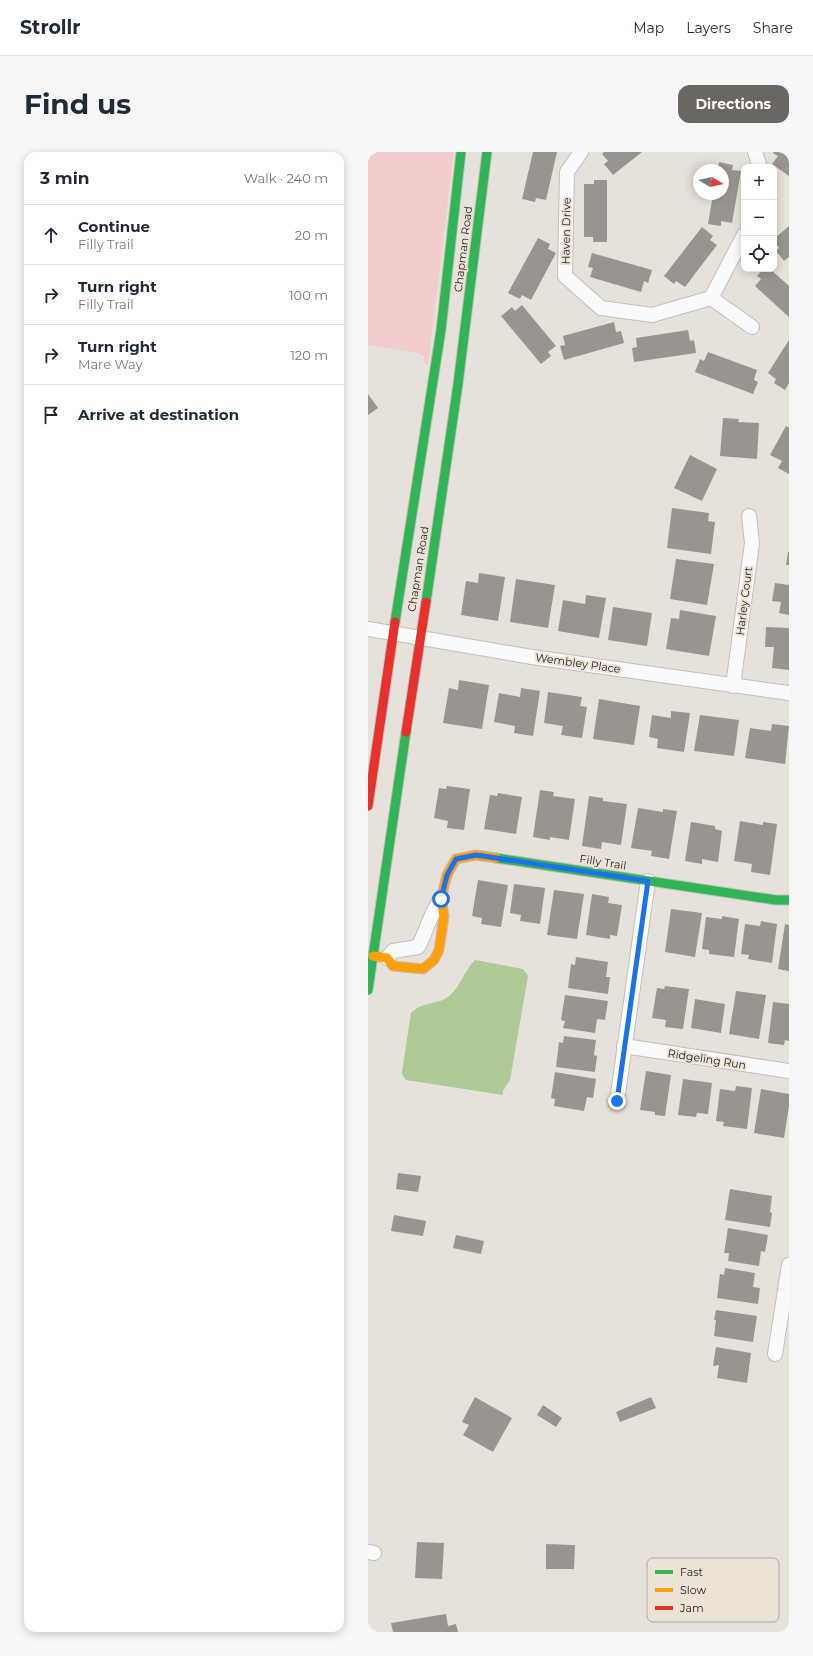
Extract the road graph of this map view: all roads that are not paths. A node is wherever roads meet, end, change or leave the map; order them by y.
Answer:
1 (462, 152) edge
2 (486, 152) edge
3 (582, 152) edge
4 (755, 152) edge
5 (759, 164) edge
6 (743, 236) edge
7 (711, 298) junction
8 (752, 327) dead end
9 (749, 516) dead end
10 (368, 629) edge
11 (393, 632) junction
12 (420, 637) junction
13 (733, 686) junction
14 (789, 693) edge
15 (368, 806) edge
16 (648, 881) junction
17 (441, 899) junction
18 (789, 900) edge
19 (418, 946) junction
20 (373, 956) junction
21 (387, 958) junction
22 (423, 969) junction
23 (368, 990) edge
24 (624, 1046) junction
25 (789, 1071) edge
26 (617, 1101) dead end
27 (788, 1272) edge
28 (775, 1354) dead end

1 - 11 street, Chapman Road
2 - 12 street, Chapman Road
3 - 7 street, Haven Drive
4 - 5 street
6 - 7 street
7 - 8 street
9 - 13 street, Harley Court
10 - 11 street, Wembley Place
11 - 12 street, Wembley Place
11 - 15 street, Chapman Road
12 - 13 street, Wembley Place
12 - 20 street, Chapman Road
13 - 14 street, Wembley Place
16 - 17 street, Filly Trail
16 - 18 street, Filly Trail
16 - 24 street
17 - 19 street
17 - 22 street
19 - 21 street
19 - 22 street
20 - 21 street
20 - 23 street, Chapman Road
21 - 22 street
24 - 25 street, Ridgeling Run
24 - 26 street
27 - 28 street

